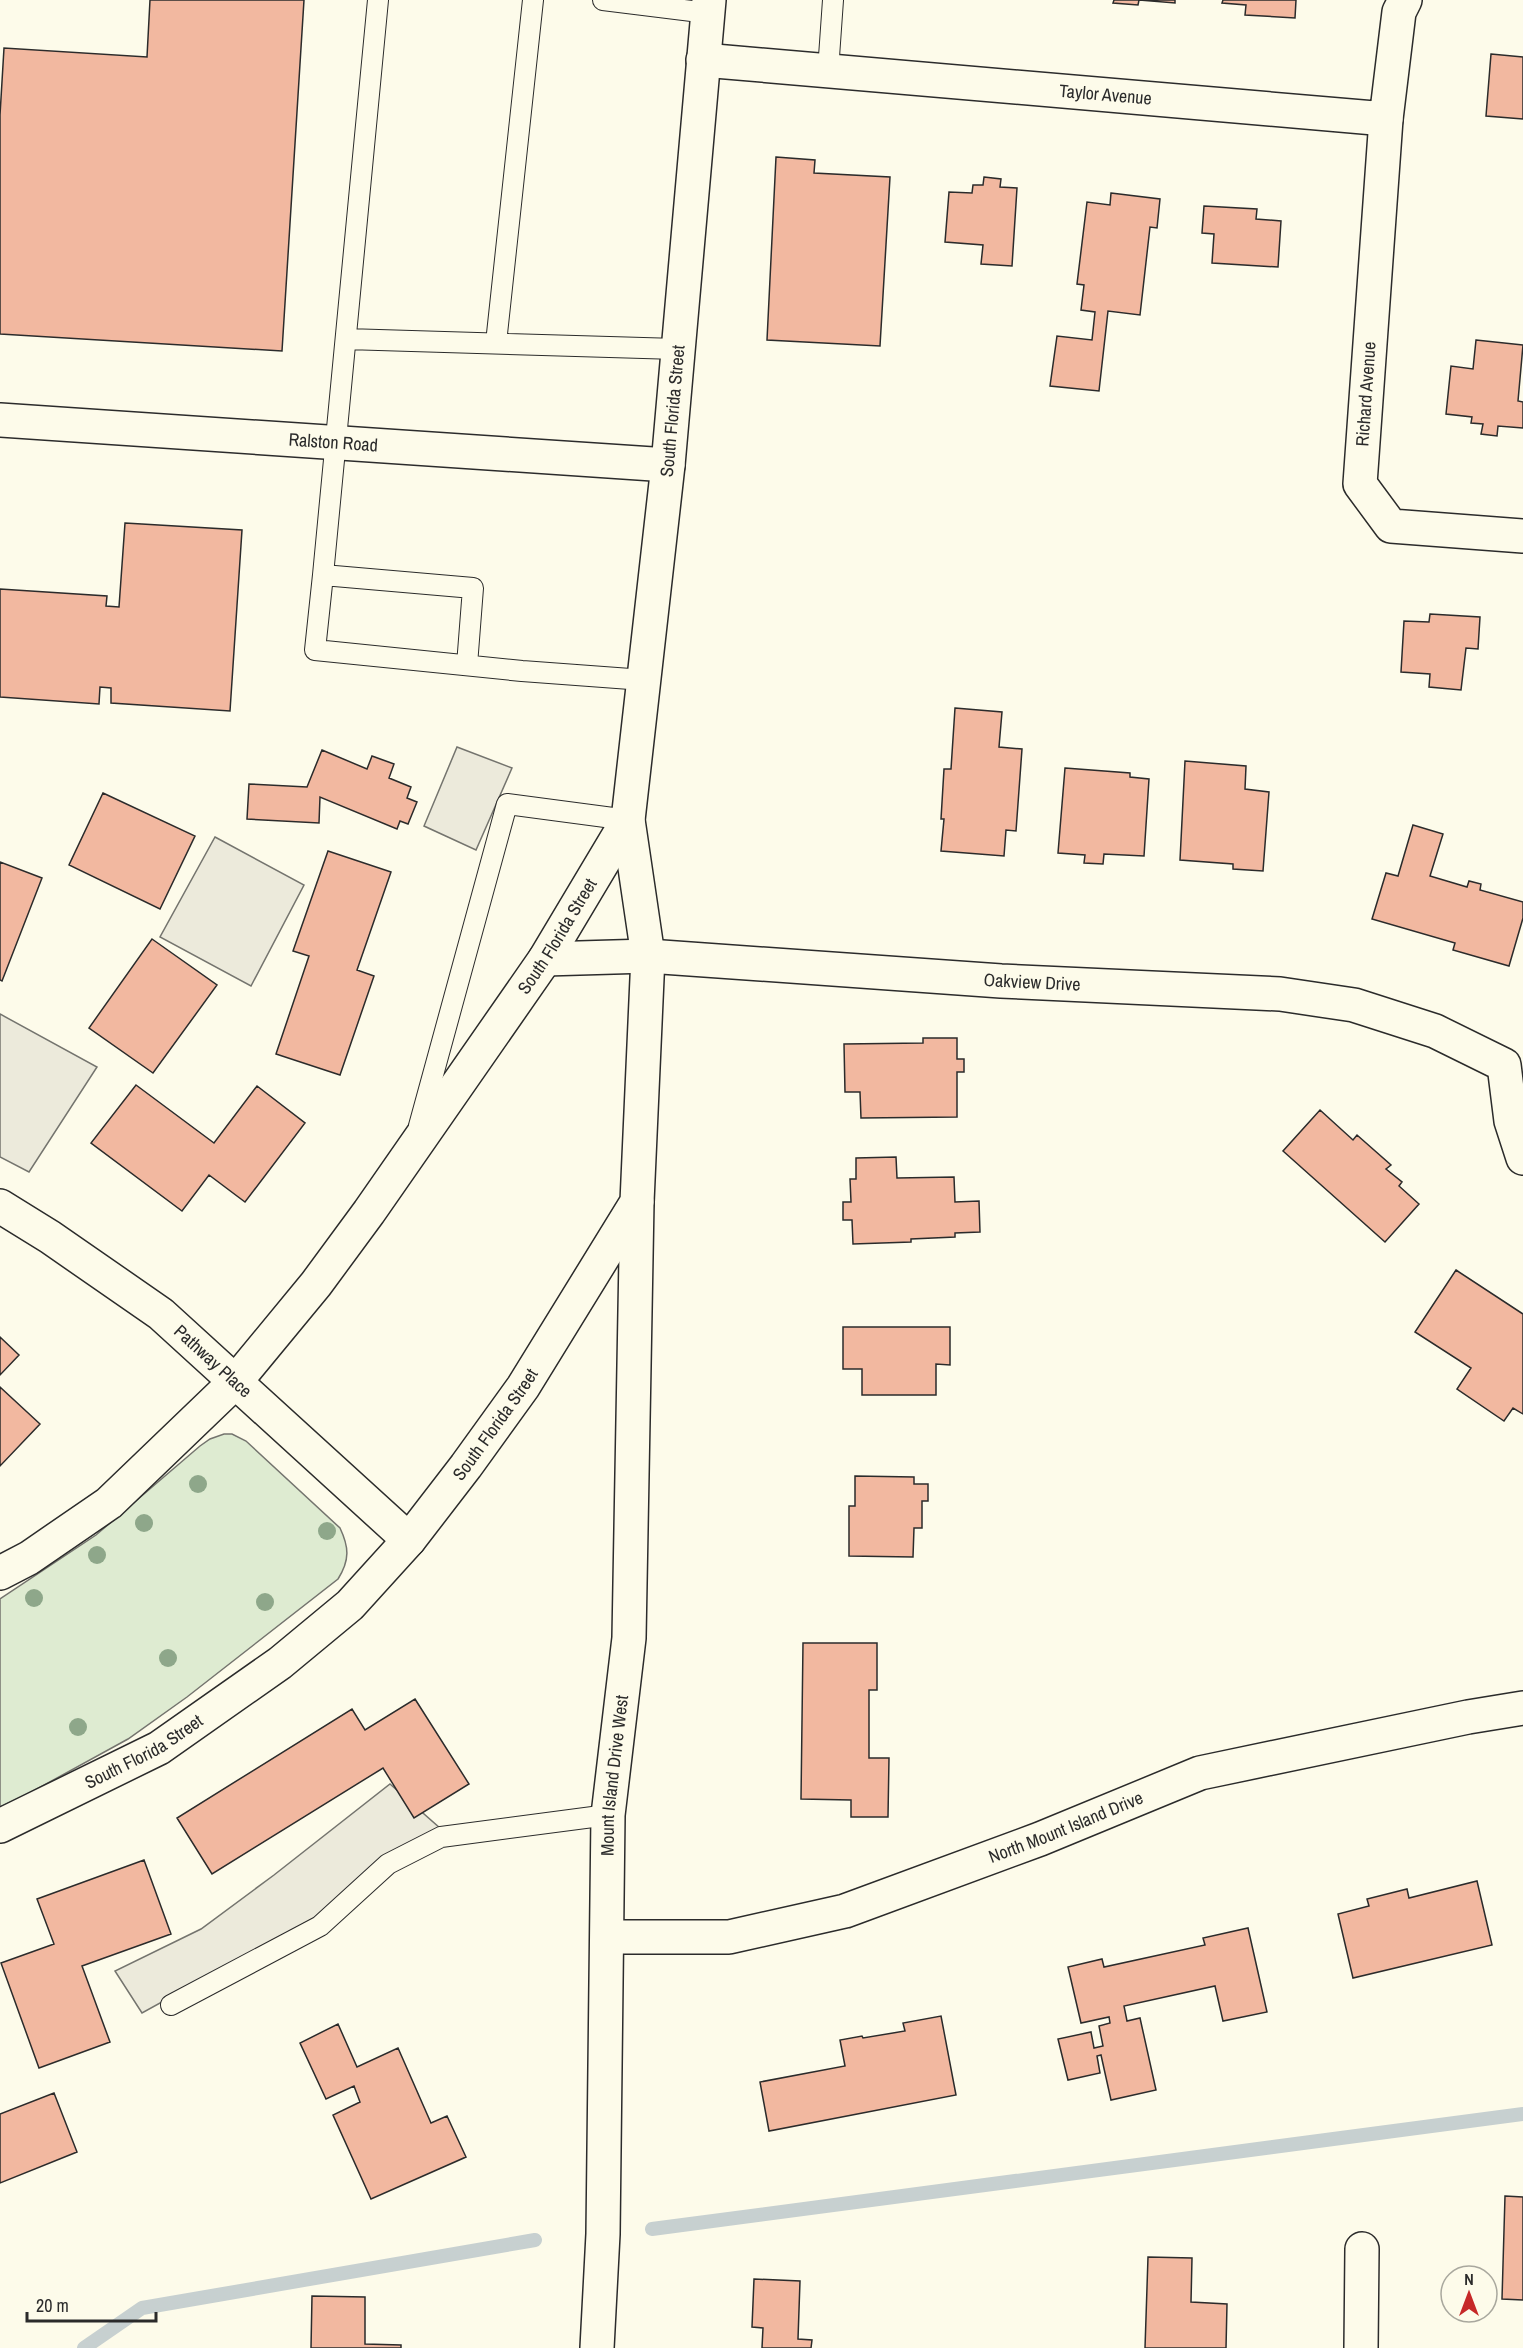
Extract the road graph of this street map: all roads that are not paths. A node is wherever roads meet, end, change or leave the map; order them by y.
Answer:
1 (378, 0) edge
2 (533, 0) edge
3 (603, 0) edge
4 (833, 0) edge
5 (1405, 0) edge
6 (708, 7) edge
7 (703, 60) junction
8 (828, 71) junction
9 (1386, 119) junction
10 (346, 339) junction
11 (496, 343) junction
12 (677, 349) junction
13 (0, 420) edge
14 (336, 443) junction
15 (668, 465) junction
16 (1523, 536) edge
17 (323, 575) junction
18 (467, 665) junction
19 (644, 680) junction
20 (628, 820) junction
21 (648, 956) junction
22 (546, 959) junction
23 (1514, 1069) edge
24 (414, 1148) junction
25 (1523, 1158) edge
26 (637, 1202) junction
27 (0, 1206) edge
28 (236, 1381) junction
29 (409, 1540) junction
30 (0, 1573) edge
31 (1523, 1708) edge
32 (608, 1815) junction
33 (0, 1826) edge
34 (608, 1937) junction
35 (171, 2005) dead end
36 (1362, 2249) dead end
37 (597, 2348) edge
38 (1361, 2348) edge

1 - 10 lane
2 - 11 lane
3 - 6 lane
4 - 8 lane
5 - 9 street
6 - 7 street, South Florida Street
7 - 8 street, Taylor Avenue
7 - 12 street, South Florida Street
8 - 9 street, Taylor Avenue
9 - 16 street, Richard Avenue
10 - 11 lane
10 - 14 lane
11 - 12 lane
12 - 15 street, South Florida Street
13 - 14 street, Ralston Road
14 - 15 street, Ralston Road
14 - 17 lane
15 - 19 street, South Florida Street
17 - 18 lane
17 - 18 lane
18 - 19 lane
19 - 20 street, South Florida Street
20 - 21 street, South Florida Street
20 - 22 street, South Florida Street
20 - 24 lane
21 - 22 street, Oakview Drive
21 - 23 street, Oakview Drive
21 - 26 street, South Florida Street
22 - 24 street, South Florida Street
23 - 25 street, Oakview Drive
24 - 28 street, South Florida Street
26 - 29 street, South Florida Street
26 - 32 street, Mount Island Drive West
27 - 28 street, Pathway Place
28 - 29 street, Pathway Place
28 - 30 street, South Florida Street
29 - 33 street, South Florida Street
31 - 34 street, North Mount Island Drive
32 - 34 street, Mount Island Drive West
32 - 35 lane
34 - 37 street, Mount Island Drive West
36 - 38 street

